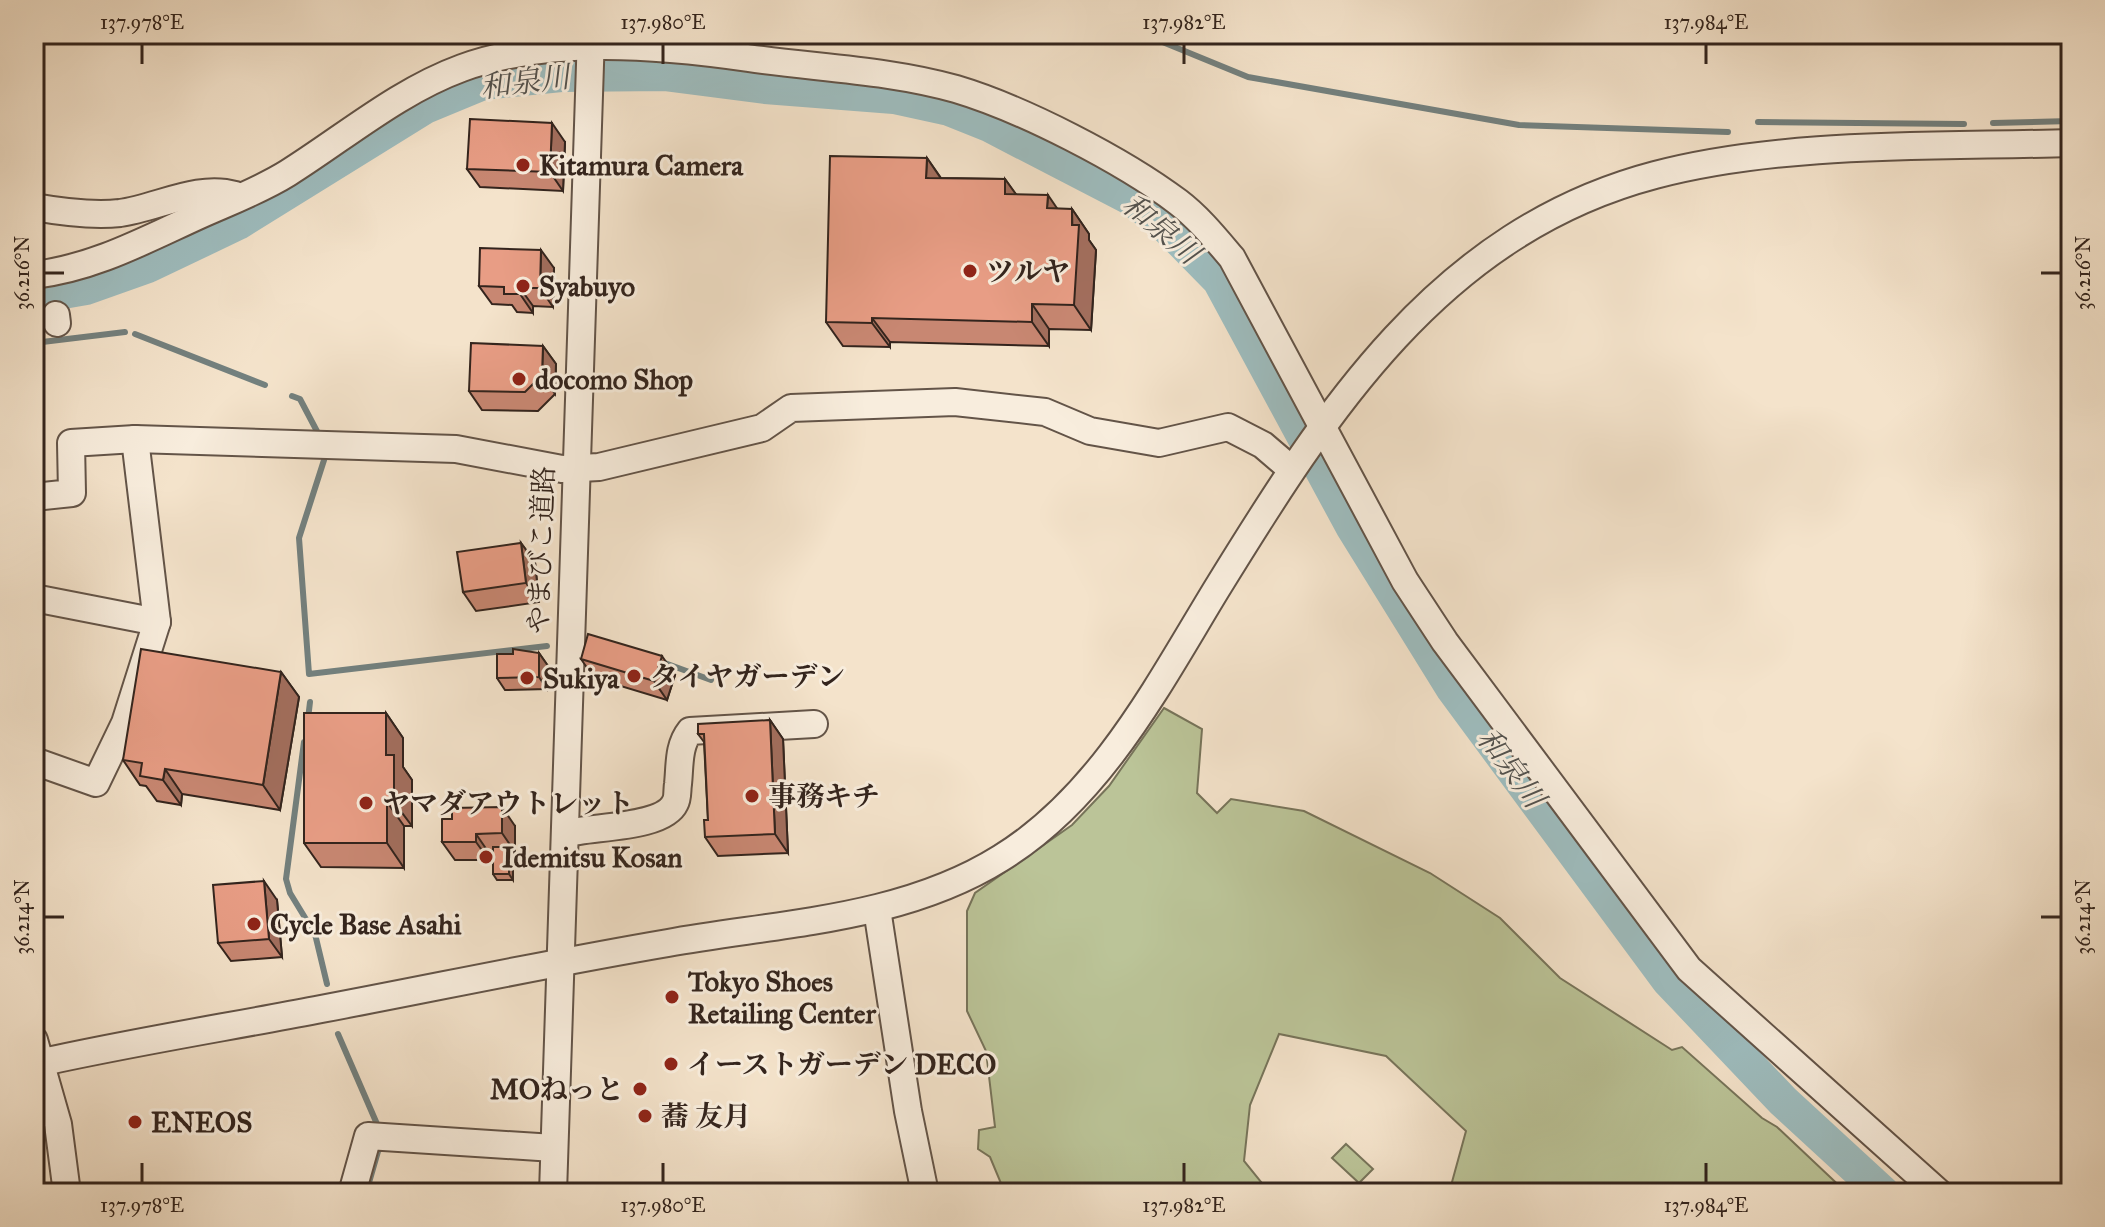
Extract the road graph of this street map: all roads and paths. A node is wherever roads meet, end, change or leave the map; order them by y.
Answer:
1 (591, 47) edge
2 (2071, 143) edge
3 (240, 197) junction
4 (34, 207) edge
5 (34, 275) edge
6 (1318, 428) junction
7 (135, 439) junction
8 (1293, 465) junction
9 (576, 470) junction
10 (34, 497) edge
11 (34, 598) edge
12 (157, 622) junction
13 (814, 724) dead end
14 (34, 761) edge
15 (565, 834) junction
16 (877, 909) junction
17 (561, 964) junction
18 (37, 1055) edge
19 (554, 1148) junction
20 (67, 1193) edge
21 (352, 1193) edge
22 (553, 1193) edge
23 (925, 1193) edge
24 (1939, 1193) edge

1 - 3 street
1 - 6 street
1 - 9 street, やまびこ道路
2 - 6 street
3 - 4 street
3 - 5 street
6 - 8 street
6 - 24 street
7 - 9 street
7 - 10 street
7 - 12 street
8 - 9 street
8 - 16 street
9 - 15 street, やまびこ道路
11 - 12 street
12 - 14 street
13 - 15 street
15 - 17 street, やまびこ道路
16 - 17 street
16 - 23 street
17 - 18 street
17 - 19 street, やまびこ道路
18 - 20 street
19 - 21 street
19 - 22 street, やまびこ道路

